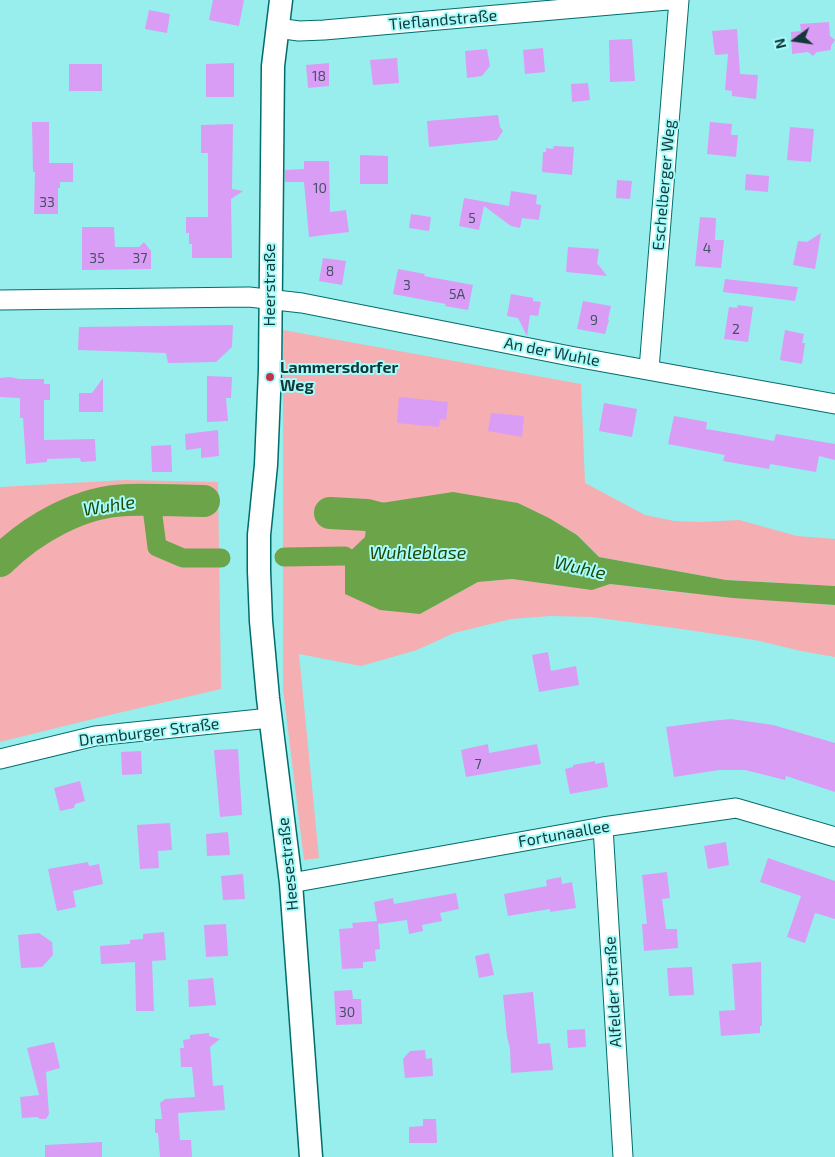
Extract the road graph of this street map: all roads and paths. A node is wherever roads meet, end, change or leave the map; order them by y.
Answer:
1 (281, 0) edge
2 (668, 0) edge
3 (679, 0) edge
4 (277, 28) junction
5 (0, 300) edge
6 (270, 300) junction
7 (650, 369) junction
8 (835, 404) edge
9 (259, 571) joint
10 (270, 718) junction
11 (0, 759) edge
12 (603, 827) junction
13 (835, 837) edge
14 (291, 883) junction
15 (311, 1157) edge
16 (623, 1157) edge

1 - 4 street, Heerstraße
2 - 4 street, Tieflandstraße
3 - 7 street, Eschelberger Weg
4 - 6 street, Heerstraße
5 - 6 street
6 - 7 street, An der Wuhle
6 - 9 street, Heerstraße
7 - 8 street, An der Wuhle
9 - 10 street, Heesestraße
10 - 11 street, Dramburger Straße
10 - 14 street, Heesestraße
12 - 13 street, Fortunaallee
12 - 14 street, Fortunaallee
12 - 16 street, Alfelder Straße
14 - 15 street, Heesestraße

